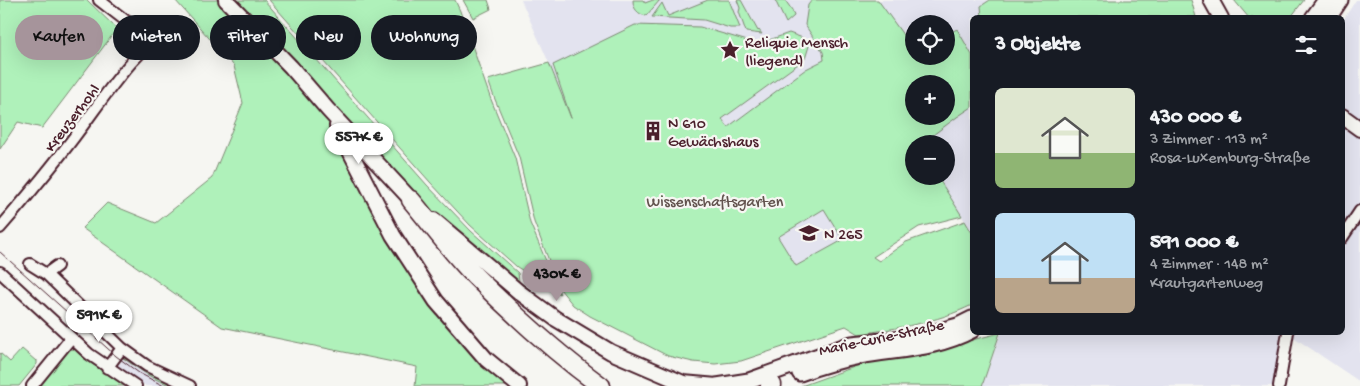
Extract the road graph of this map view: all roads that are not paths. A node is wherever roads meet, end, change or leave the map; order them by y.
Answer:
1 (99, 0) edge
2 (226, 0) edge
3 (1211, 0) edge
4 (1326, 0) edge
5 (1340, 0) edge
6 (1219, 15) edge
7 (1315, 15) edge
8 (1330, 15) edge
9 (328, 110) junction
10 (1345, 118) edge
11 (1360, 129) edge
12 (411, 200) junction
13 (1360, 211) edge
14 (0, 228) edge
15 (1345, 234) edge
16 (30, 264) dead end
17 (57, 266) dead end
18 (0, 272) edge
19 (46, 274) junction
20 (970, 320) edge
21 (970, 331) edge
22 (1288, 335) edge
23 (71, 338) junction
24 (122, 348) junction
25 (107, 368) junction
26 (32, 386) edge
27 (136, 386) edge
28 (190, 386) edge
29 (519, 386) edge
30 (601, 386) edge
31 (717, 386) edge
32 (770, 386) edge
33 (1279, 386) edge

1 - 14 street, Kreuzerhohl
2 - 9 main road
3 - 6 main road
4 - 7 main road
5 - 8 main road
9 - 12 main road
9 - 29 main road
10 - 11 main road
12 - 30 highway
12 - 31 main road
13 - 15 street
16 - 19 street
17 - 19 street
18 - 23 street
19 - 24 street
20 - 31 main road, Marie-Curie-Straße
21 - 32 main road, Marie-Curie-Straße
22 - 33 street
23 - 25 street
23 - 26 street
24 - 25 street
24 - 28 street
25 - 27 street

